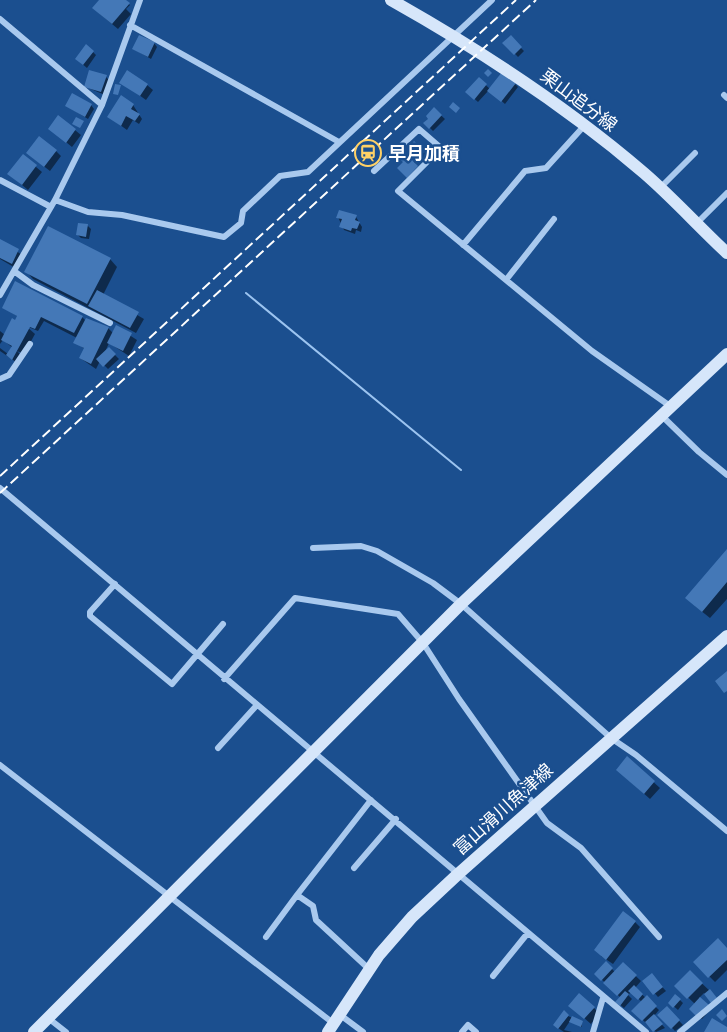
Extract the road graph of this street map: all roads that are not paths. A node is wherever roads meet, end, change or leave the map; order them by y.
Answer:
1 (140, 0) edge
2 (391, 0) edge
3 (492, 0) edge
4 (0, 19) edge
5 (130, 25) junction
6 (455, 36) junction
7 (102, 105) junction
8 (585, 126) junction
9 (339, 142) junction
10 (695, 153) dead end
11 (374, 171) dead end
12 (0, 180) edge
13 (660, 188) junction
14 (727, 193) edge
15 (55, 200) junction
16 (51, 207) junction
17 (554, 219) dead end
18 (696, 224) junction
19 (463, 245) junction
20 (727, 253) edge
21 (14, 271) junction
22 (506, 280) junction
23 (0, 295) edge
24 (110, 323) dead end
25 (30, 344) dead end
26 (727, 354) edge
27 (0, 380) edge
28 (670, 406) junction
29 (660, 415) junction
30 (727, 475) edge
31 (0, 488) edge
32 (313, 548) dead end
33 (115, 584) junction
34 (461, 604) junction
35 (223, 624) dead end
36 (727, 636) edge
37 (423, 643) junction
38 (196, 655) junction
39 (224, 679) junction
40 (256, 705) junction
41 (611, 738) junction
42 (218, 748) dead end
43 (314, 753) junction
44 (0, 765) edge
45 (370, 800) junction
46 (535, 805) junction
47 (396, 819) junction
48 (727, 831) edge
49 (354, 868) dead end
50 (457, 875) junction
51 (297, 895) junction
52 (171, 896) junction
53 (527, 934) junction
54 (266, 937) dead end
55 (658, 938) dead end
56 (369, 969) junction
57 (493, 976) dead end
58 (727, 993) edge
59 (603, 998) junction
60 (48, 1018) junction
61 (333, 1023) edge
62 (34, 1032) edge
63 (66, 1032) edge
64 (363, 1032) edge
65 (462, 1032) edge
66 (476, 1032) edge
67 (593, 1032) edge
68 (646, 1032) edge
69 (680, 1032) edge

1 - 5 street
2 - 6 street, 栗山追分線
3 - 6 street
4 - 7 street
5 - 7 street
5 - 9 street
6 - 8 street, 栗山追分線
6 - 9 street
7 - 15 street
8 - 13 street, 栗山追分線
8 - 19 street
9 - 15 street
10 - 13 street
11 - 19 street
12 - 16 street
13 - 18 street, 栗山追分線
14 - 18 street
15 - 16 street
16 - 21 street
17 - 22 street
18 - 20 street, 栗山追分線
19 - 22 street
21 - 23 street
21 - 24 street
22 - 28 street
25 - 27 street
26 - 28 street
28 - 29 street
29 - 30 street
29 - 34 street
31 - 33 street
32 - 34 street
33 - 38 street
33 - 38 street
34 - 37 street
34 - 41 street
35 - 38 street
36 - 41 street, 富山滑川魚津線
37 - 39 street
37 - 43 street
37 - 46 street
38 - 39 street
39 - 40 street
40 - 42 street
40 - 43 street
41 - 46 street, 富山滑川魚津線
41 - 48 street
43 - 45 street
43 - 52 street
44 - 52 street
45 - 47 street
45 - 51 street
46 - 50 street, 富山滑川魚津線
46 - 55 street
47 - 49 street
47 - 50 street
50 - 53 street
50 - 56 street, 富山滑川魚津線
51 - 54 street
51 - 56 street
52 - 60 street
52 - 61 street
53 - 57 street
53 - 59 street
56 - 61 street, 富山滑川魚津線
58 - 69 street
59 - 67 street
59 - 68 street
60 - 62 street
60 - 63 street
61 - 64 street
65 - 66 street

